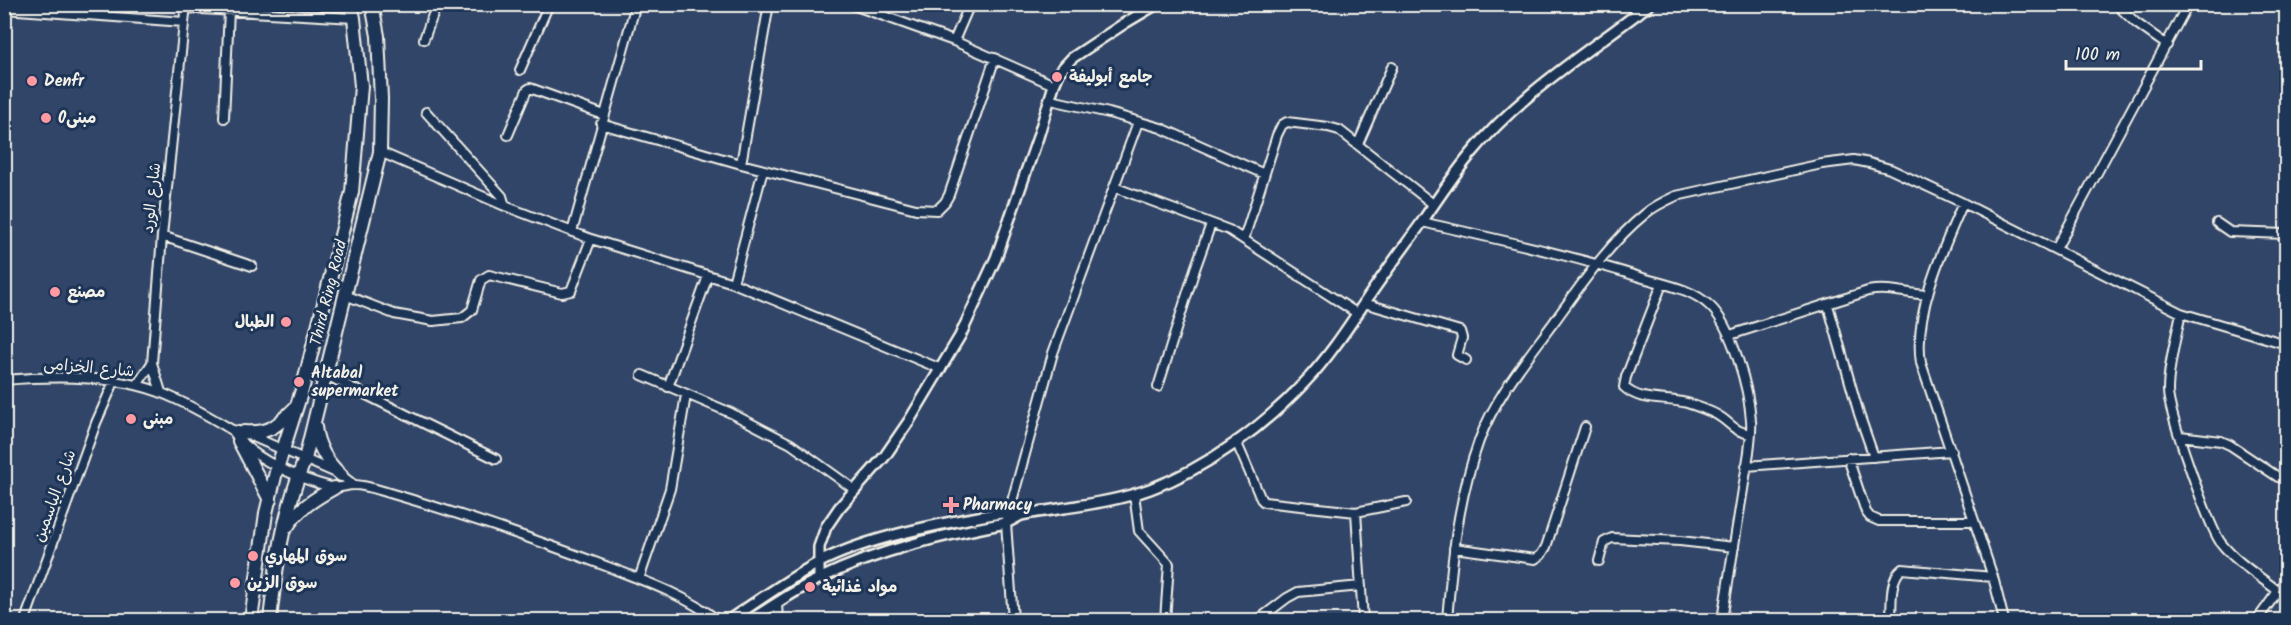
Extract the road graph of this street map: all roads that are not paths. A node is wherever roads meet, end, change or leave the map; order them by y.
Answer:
1 (351, 4) edge
2 (372, 4) edge
3 (437, 4) edge
4 (549, 4) edge
5 (636, 4) edge
6 (769, 4) edge
7 (850, 4) edge
8 (970, 4) edge
9 (1157, 4) edge
10 (1632, 4) edge
11 (1650, 4) edge
12 (2116, 4) edge
13 (2188, 4) edge
14 (186, 6) edge
15 (4, 9) edge
16 (229, 10) junction
17 (1638, 14) junction
18 (354, 18) junction
19 (184, 22) junction
20 (424, 39) dead end
21 (954, 41) junction
22 (2167, 45) junction
23 (995, 58) junction
24 (1392, 68) dead end
25 (520, 70) dead end
26 (1054, 85) junction
27 (1051, 100) junction
28 (426, 112) dead end
29 (604, 115) junction
30 (224, 118) dead end
31 (1138, 122) junction
32 (602, 124) junction
33 (508, 135) dead end
34 (1358, 144) junction
35 (380, 152) junction
36 (741, 164) junction
37 (762, 170) junction
38 (1264, 174) junction
39 (1114, 187) junction
40 (1963, 203) junction
41 (1433, 204) junction
42 (505, 206) junction
43 (1422, 222) junction
44 (2217, 223) dead end
45 (1212, 224) junction
46 (572, 232) junction
47 (2286, 234) edge
48 (162, 236) junction
49 (591, 239) junction
50 (1244, 239) junction
51 (2056, 249) junction
52 (1598, 264) junction
53 (252, 266) dead end
54 (708, 276) junction
55 (733, 283) junction
56 (1662, 284) junction
57 (345, 295) junction
58 (1928, 295) junction
59 (1364, 303) junction
60 (1828, 305) junction
61 (2181, 313) junction
62 (1358, 314) junction
63 (1730, 335) junction
64 (2286, 344) edge
65 (1466, 360) dead end
66 (152, 363) junction
67 (941, 369) junction
68 (326, 375) junction
69 (642, 375) dead end
70 (4, 380) edge
71 (114, 382) junction
72 (137, 385) junction
73 (668, 387) junction
74 (1158, 387) dead end
75 (161, 392) junction
76 (686, 394) junction
77 (297, 407) junction
78 (316, 416) junction
79 (1585, 427) dead end
80 (1750, 434) junction
81 (239, 435) junction
82 (2180, 436) junction
83 (1236, 441) junction
84 (283, 450) junction
85 (1952, 451) junction
86 (1874, 457) junction
87 (1848, 458) junction
88 (305, 459) junction
89 (496, 459) dead end
90 (1746, 466) junction
91 (278, 467) junction
92 (341, 475) junction
93 (298, 476) junction
94 (2278, 477) dead end
95 (354, 485) junction
96 (334, 488) junction
97 (855, 490) junction
98 (1134, 494) junction
99 (270, 500) junction
100 (1406, 502) dead end
101 (1008, 512) junction
102 (1356, 512) junction
103 (1021, 515) junction
104 (1974, 521) junction
105 (1006, 524) junction
106 (280, 541) junction
107 (1734, 547) junction
108 (1454, 548) junction
109 (1599, 561) dead end
110 (818, 563) junction
111 (1993, 577) junction
112 (639, 579) junction
113 (819, 579) junction
114 (2286, 580) edge
115 (1361, 586) junction
116 (2278, 591) junction
117 (777, 604) junction
118 (25, 621) edge
119 (251, 621) edge
120 (270, 621) edge
121 (717, 621) edge
122 (729, 621) edge
123 (750, 621) edge
124 (778, 621) edge
125 (1013, 621) edge
126 (1165, 621) edge
127 (1258, 621) edge
128 (1363, 621) edge
129 (1447, 621) edge
130 (1722, 621) edge
131 (1892, 621) edge
132 (2004, 621) edge
133 (2257, 621) edge

1 - 18 main road, Third Ring Road
2 - 35 main road, Third Ring Road
3 - 20 street
4 - 25 street
5 - 29 street
6 - 36 street
7 - 21 street
8 - 21 street
9 - 26 street
10 - 17 street
11 - 17 street
12 - 22 street
13 - 22 street
14 - 16 street
14 - 19 street, شارع الورد
15 - 19 street
16 - 18 street
16 - 30 street
17 - 41 street
18 - 77 main road, Third Ring Road
19 - 48 street, شارع الورد
21 - 23 street
22 - 51 street
23 - 26 street
23 - 37 street
24 - 34 street
26 - 27 street
27 - 31 street
27 - 67 street
28 - 42 street
29 - 32 street
29 - 33 street
31 - 38 street
31 - 39 street
32 - 36 street
32 - 46 street
34 - 38 street
34 - 41 street
35 - 42 street
35 - 57 main road, Third Ring Road
36 - 37 street
37 - 55 street
38 - 50 street
39 - 45 street
39 - 101 street
40 - 51 street
40 - 52 street
40 - 58 street
41 - 43 street
42 - 46 street
43 - 52 street
43 - 59 street
44 - 47 street
45 - 50 street
45 - 74 street
46 - 49 street
48 - 53 street
48 - 66 street, شارع الورد
49 - 54 street
49 - 57 street
50 - 62 street
51 - 61 street
52 - 56 street
52 - 108 street
54 - 55 street
54 - 73 street
55 - 67 street
56 - 63 street
56 - 80 street
57 - 68 main road, Third Ring Road
58 - 60 street
58 - 85 street
59 - 62 street
59 - 65 street
60 - 63 street
60 - 86 street
61 - 64 street
61 - 82 street
62 - 83 street
63 - 80 street
66 - 72 street
66 - 75 street, شارع الورد
67 - 97 street
68 - 78 main road, Third Ring Road
68 - 89 street
69 - 73 street
70 - 71 street, شارع الخزامى
71 - 72 street, شارع الخزامى
71 - 118 street, شارع الياسمين
72 - 75 street, شارع الخزامى
73 - 76 street
75 - 81 street, شارع الخزامى
76 - 97 street
76 - 112 street
77 - 81 main road
77 - 84 main road, Third Ring Road
78 - 88 main road, Third Ring Road
78 - 92 main road
79 - 108 street
80 - 90 street
81 - 84 street
81 - 91 street
81 - 99 main road
82 - 94 street
82 - 116 street
83 - 98 street
83 - 102 street
84 - 88 street
84 - 91 main road, Third Ring Road
85 - 86 street
85 - 104 street
86 - 87 street
87 - 90 street
87 - 104 street
88 - 92 street
88 - 93 main road, Third Ring Road
90 - 107 street
91 - 93 street
91 - 99 main road, Third Ring Road
92 - 95 street
93 - 96 street
93 - 106 main road, Third Ring Road
95 - 96 street
95 - 112 street
96 - 106 main road
97 - 110 street
98 - 103 street
98 - 126 street
99 - 119 main road, Third Ring Road
100 - 102 street
101 - 103 street
101 - 105 street
101 - 110 street
102 - 115 street
103 - 105 street
104 - 111 street
105 - 113 street
105 - 125 street
106 - 120 main road, Third Ring Road
107 - 109 street
107 - 130 street
108 - 129 street
110 - 113 street
110 - 122 street
111 - 131 street
111 - 132 street
112 - 121 street
113 - 117 street
114 - 116 street
115 - 127 street
115 - 128 street
116 - 133 street
117 - 123 street
117 - 124 street

